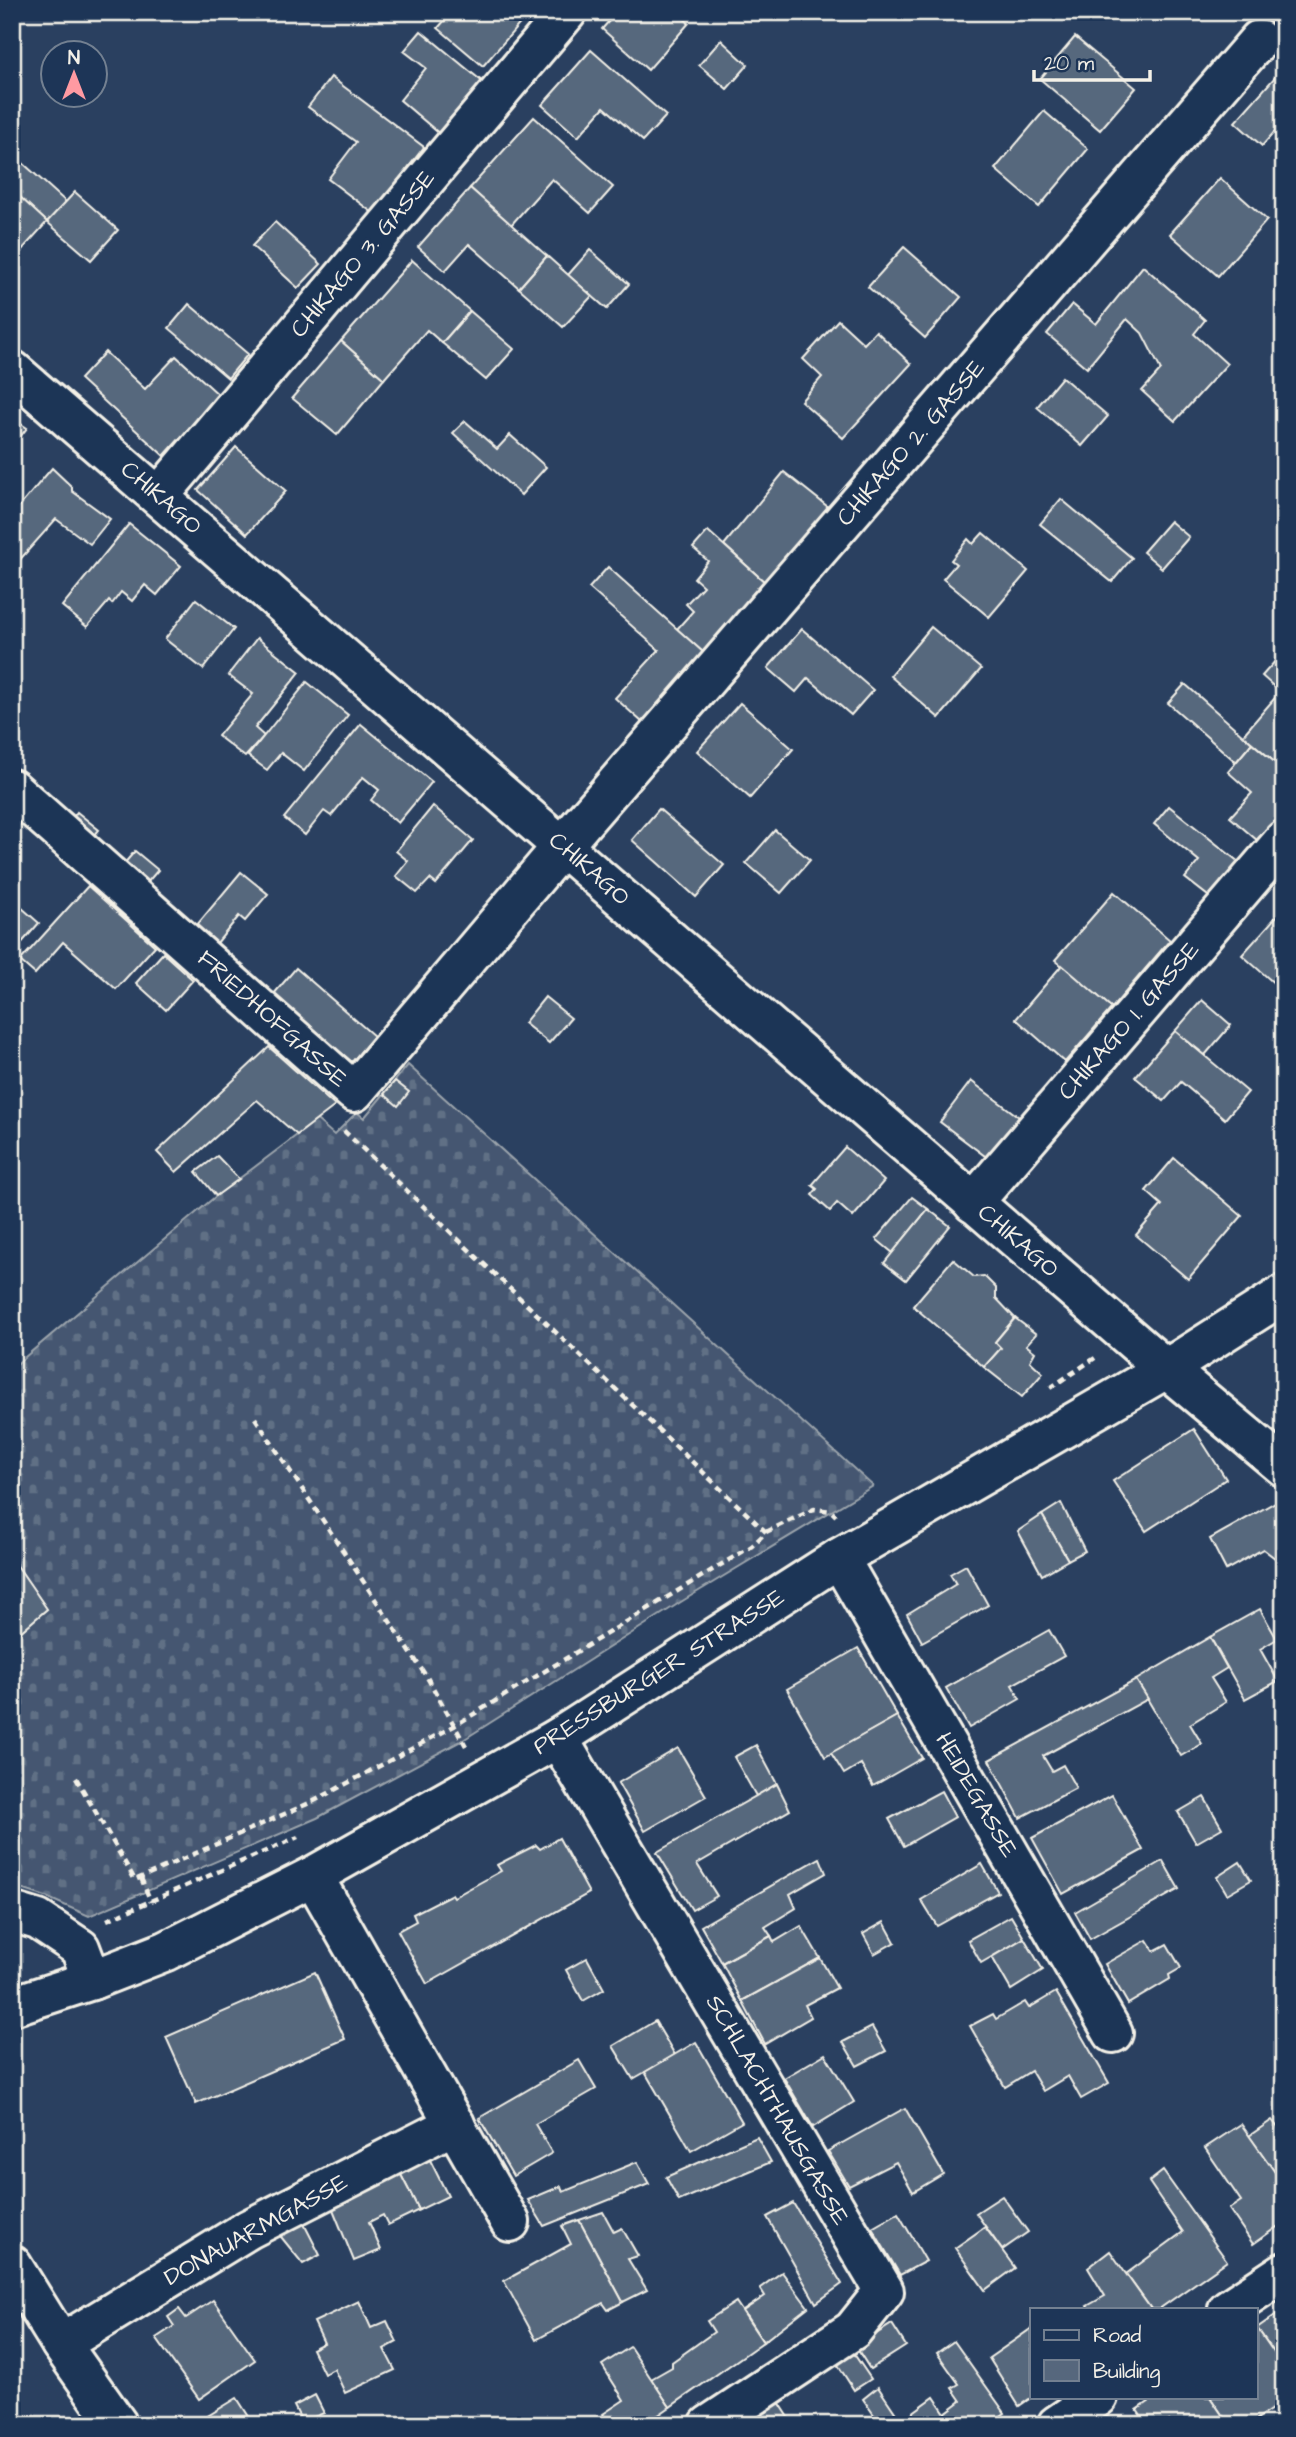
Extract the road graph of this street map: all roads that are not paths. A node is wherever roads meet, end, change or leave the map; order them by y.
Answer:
1 (567, 12) edge
2 (1259, 40) dead end
3 (12, 370) edge
4 (159, 496) junction
5 (12, 789) edge
6 (1284, 840) edge
7 (563, 846) junction
8 (973, 1203) junction
9 (1284, 1294) edge
10 (1166, 1369) junction
11 (1284, 1467) edge
12 (839, 1558) junction
13 (558, 1738) junction
14 (313, 1876) junction
15 (12, 1912) edge
16 (92, 1980) junction
17 (12, 2007) edge
18 (1113, 2033) dead end
19 (455, 2124) junction
20 (510, 2222) dead end
21 (12, 2265) edge
22 (1284, 2272) edge
23 (1230, 2308) edge
24 (61, 2344) junction
25 (1097, 2398) edge
26 (118, 2425) edge
27 (709, 2425) edge
28 (1057, 2425) edge

1 - 4 street, CHIKAGO 3. GASSE
2 - 7 street, CHIKAGO 2. GASSE
3 - 4 street, CHIKAGO
4 - 7 street, CHIKAGO
5 - 7 street, FRIEDHOFGASSE
6 - 8 street, CHIKAGO 1. GASSE
7 - 8 street, CHIKAGO
8 - 10 street, CHIKAGO
9 - 10 street, PRESSBURGER STRASSE
10 - 11 street, CHIKAGO
10 - 12 street, PRESSBURGER STRASSE
12 - 13 street, PRESSBURGER STRASSE
12 - 18 street, HEIDEGASSE
13 - 14 street, PRESSBURGER STRASSE
13 - 27 street, SCHLACHTHAUSGASSE
14 - 16 street, PRESSBURGER STRASSE
14 - 19 street
15 - 16 street
16 - 17 street, PRESSBURGER STRASSE
19 - 20 street
19 - 24 street, DONAUARMGASSE
21 - 24 street
22 - 23 street
24 - 26 street
25 - 28 street

